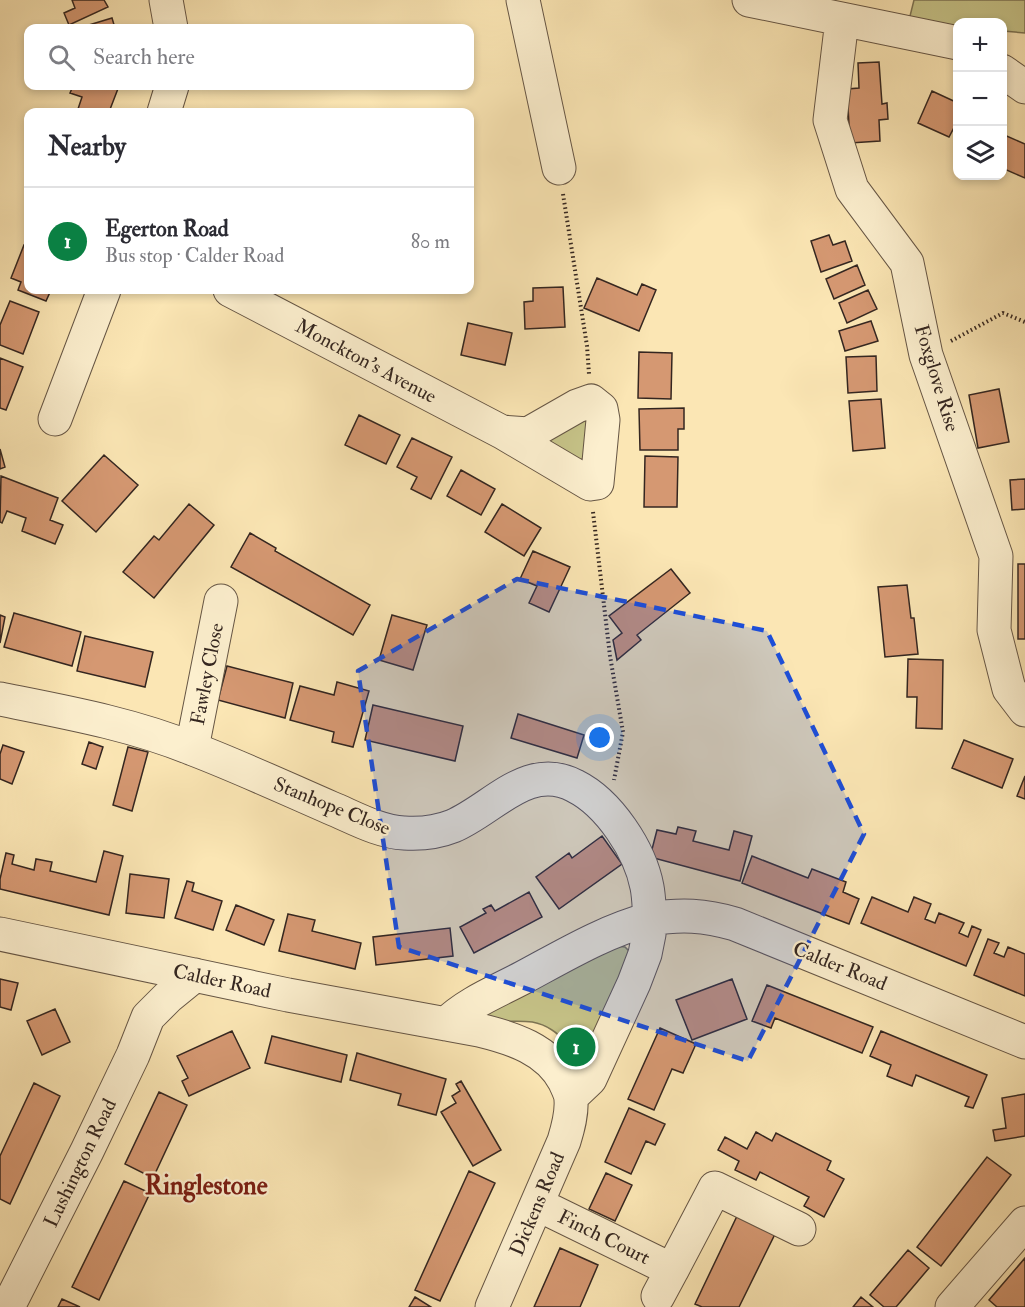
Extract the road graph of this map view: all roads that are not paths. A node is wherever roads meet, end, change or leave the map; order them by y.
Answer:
1 (165, 0) edge
2 (523, 0) edge
3 (749, 0) edge
4 (842, 20) junction
5 (170, 24) edge
6 (953, 42) edge
7 (1003, 72) edge
8 (1025, 87) edge
9 (171, 90) edge
10 (165, 108) edge
11 (559, 168) road end
12 (102, 294) edge
13 (238, 294) edge
14 (55, 419) dead end
15 (502, 432) junction
16 (221, 601) dead end
17 (0, 699) edge
18 (1025, 710) edge
19 (192, 748) junction
20 (650, 919) junction
21 (0, 934) edge
22 (125, 961) junction
23 (195, 975) junction
24 (148, 1017) junction
25 (446, 1024) junction
26 (1025, 1042) edge
27 (571, 1097) junction
28 (537, 1204) junction
29 (1025, 1223) edge
30 (799, 1229) dead end
31 (8, 1307) edge
32 (492, 1307) edge
33 (952, 1307) edge

1 - 5 street
2 - 11 street
3 - 4 street
4 - 6 street
4 - 18 street, Foxglove Rise
7 - 8 street
9 - 10 street
12 - 14 street
13 - 15 street, Monckton's Avenue
15 - 15 street, Monckton's Avenue
16 - 19 street, Fawley Close
17 - 19 street, Stanhope Close
19 - 20 street, Stanhope Close
20 - 25 street, Calder Road
20 - 26 street, Calder Road
20 - 27 street
21 - 22 street, Calder Road
22 - 23 street, Calder Road
22 - 24 street
23 - 24 street, Lushington Road
23 - 25 street, Calder Road
24 - 31 street, Lushington Road
25 - 27 street, Calder Road
27 - 28 street, Dickens Road
28 - 30 street, Finch Court
28 - 32 street, Dickens Road
29 - 33 street

